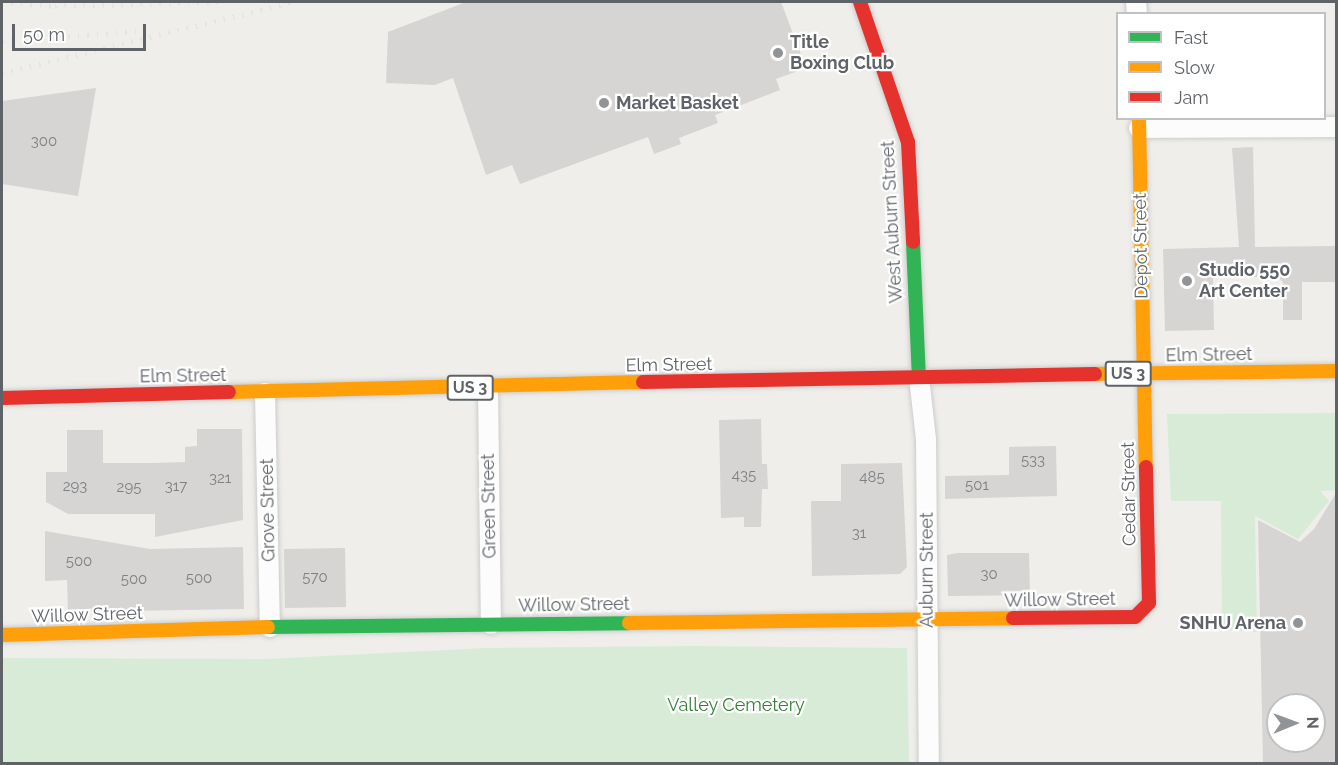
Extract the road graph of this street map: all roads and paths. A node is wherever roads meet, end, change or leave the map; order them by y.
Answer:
1 (860, 2) edge
2 (1139, 123) edge
3 (1336, 126) edge
4 (1336, 371) edge
5 (1144, 374) junction
6 (919, 376) junction
7 (488, 387) junction
8 (265, 393) junction
9 (2, 398) edge
10 (1145, 612) joint
11 (927, 619) junction
12 (491, 624) junction
13 (270, 627) junction
14 (2, 635) edge
15 (929, 764) edge

1 - 6 street, West Auburn Street
2 - 3 street
2 - 5 street, Depot Street
4 - 5 street, Elm Street / US 3
5 - 6 street, Elm Street / US 3
5 - 10 street, Cedar Street
6 - 7 street, Elm Street / US 3
6 - 11 street, Auburn Street
7 - 8 street, Elm Street / US 3
7 - 12 street, Green Street
8 - 9 street, Elm Street / US 3
8 - 13 street, Grove Street
10 - 11 street, Willow Street
11 - 12 street, Willow Street
11 - 15 street, Auburn Street
12 - 13 street, Willow Street
13 - 14 street, Willow Street

